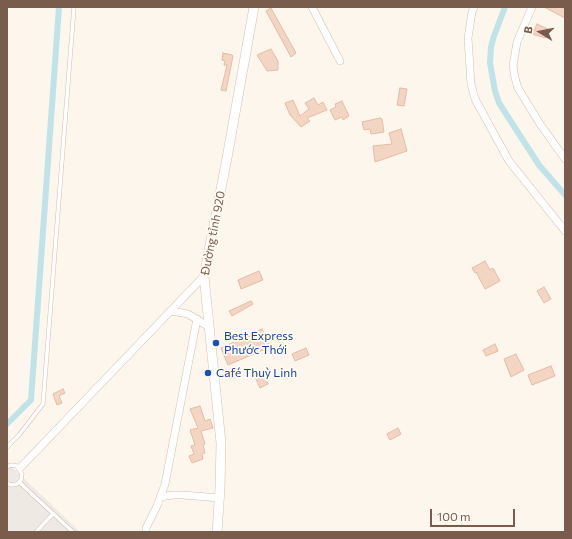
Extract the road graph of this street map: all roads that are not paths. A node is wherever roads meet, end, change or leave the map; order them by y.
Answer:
1 (74, 7) edge
2 (254, 7) edge
3 (312, 7) edge
4 (474, 7) edge
5 (532, 7) edge
6 (340, 61) dead end
7 (565, 159) edge
8 (565, 230) edge
9 (204, 276) junction
10 (171, 311) junction
11 (197, 319) junction
12 (209, 327) junction
13 (7, 447) edge
14 (7, 467) edge
15 (20, 468) junction
16 (19, 482) junction
17 (7, 483) edge
18 (165, 484) junction
19 (173, 495) junction
20 (160, 497) junction
21 (220, 498) junction
22 (53, 514) junction
23 (36, 532) edge
24 (73, 532) edge
25 (146, 532) edge
26 (217, 532) edge

1 - 13 lane
2 - 9 main road, Đường tỉnh 920
3 - 6 street
4 - 8 street
5 - 7 street
9 - 10 street
9 - 12 main road, Đường tỉnh 920
10 - 11 street
10 - 15 street
11 - 12 street
11 - 18 street
12 - 21 main road, Đường tỉnh 920
14 - 15 lane
15 - 16 lane
16 - 17 lane
16 - 22 lane
18 - 19 street
18 - 20 street
19 - 20 street
19 - 21 street
20 - 25 street
21 - 26 main road, Đường tỉnh 920
22 - 23 lane
22 - 24 lane

